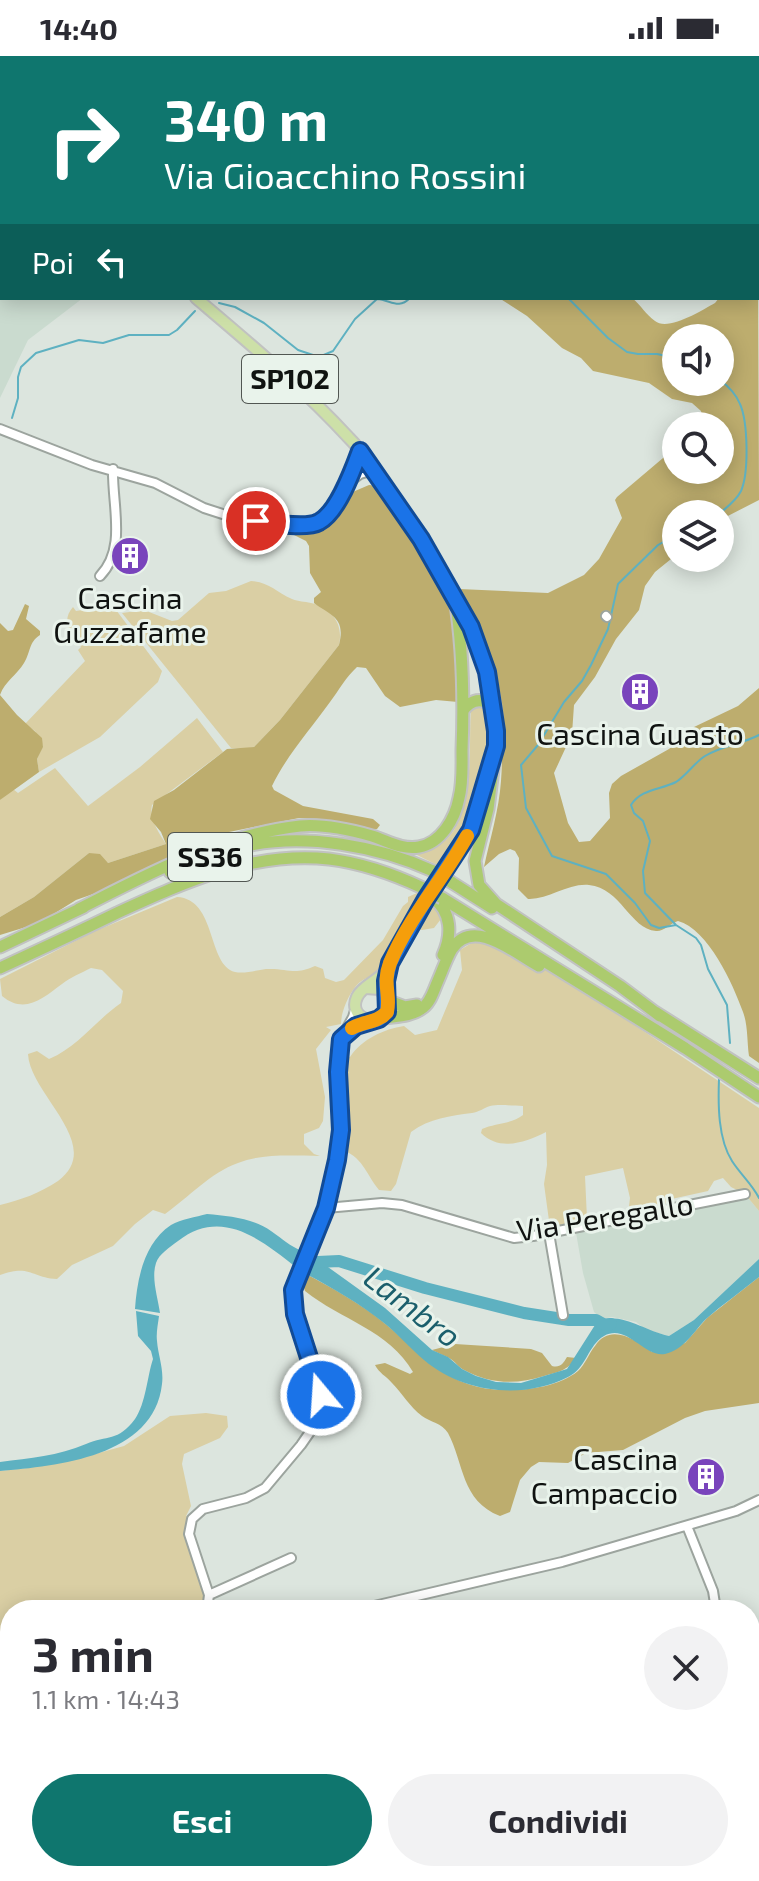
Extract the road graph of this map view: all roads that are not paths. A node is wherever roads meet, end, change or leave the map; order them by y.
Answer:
1 (198, 300) edge
2 (0, 429) edge
3 (360, 451) junction
4 (113, 469) junction
5 (374, 470) junction
6 (347, 483) junction
7 (100, 576) dead end
8 (455, 598) junction
9 (495, 710) junction
10 (463, 711) junction
11 (496, 746) junction
12 (438, 898) junction
13 (79, 909) junction
14 (0, 947) edge
15 (390, 963) junction
16 (0, 968) edge
17 (366, 988) junction
18 (387, 998) junction
19 (605, 998) junction
20 (356, 1007) junction
21 (660, 1016) junction
22 (374, 1020) junction
23 (341, 1039) junction
24 (759, 1078) edge
25 (759, 1097) edge
26 (745, 1194) dead end
27 (326, 1208) junction
28 (549, 1233) junction
29 (563, 1315) dead end
30 (759, 1500) edge
31 (687, 1526) junction
32 (291, 1558) dead end
33 (209, 1595) junction
34 (208, 1600) edge
35 (400, 1600) edge
36 (714, 1600) edge

1 - 3 main road, SP102
2 - 4 street
3 - 5 main road, SP102
3 - 6 street
4 - 6 street
4 - 7 street
5 - 6 street
5 - 8 main road, SP102
8 - 9 main road, SP102
8 - 10 highway
9 - 10 highway
9 - 11 main road, SP102
10 - 13 highway
11 - 15 main road, SP102
11 - 21 highway
12 - 16 highway, SS36, bridge
12 - 18 highway
12 - 19 highway, SS36
13 - 14 highway, SS36
13 - 21 highway, SS36, bridge
15 - 17 main road, SP102
15 - 18 main road, SP102
17 - 18 main road
17 - 20 main road
18 - 22 main road
19 - 22 highway
19 - 25 highway, SS36
20 - 22 main road
20 - 23 street
21 - 24 highway, SS36
22 - 23 street
23 - 27 street
26 - 28 street, Via Peregallo
27 - 28 street, Via Peregallo
27 - 33 street
28 - 29 street
30 - 31 street
31 - 35 street
31 - 36 street
32 - 33 street
33 - 34 street

